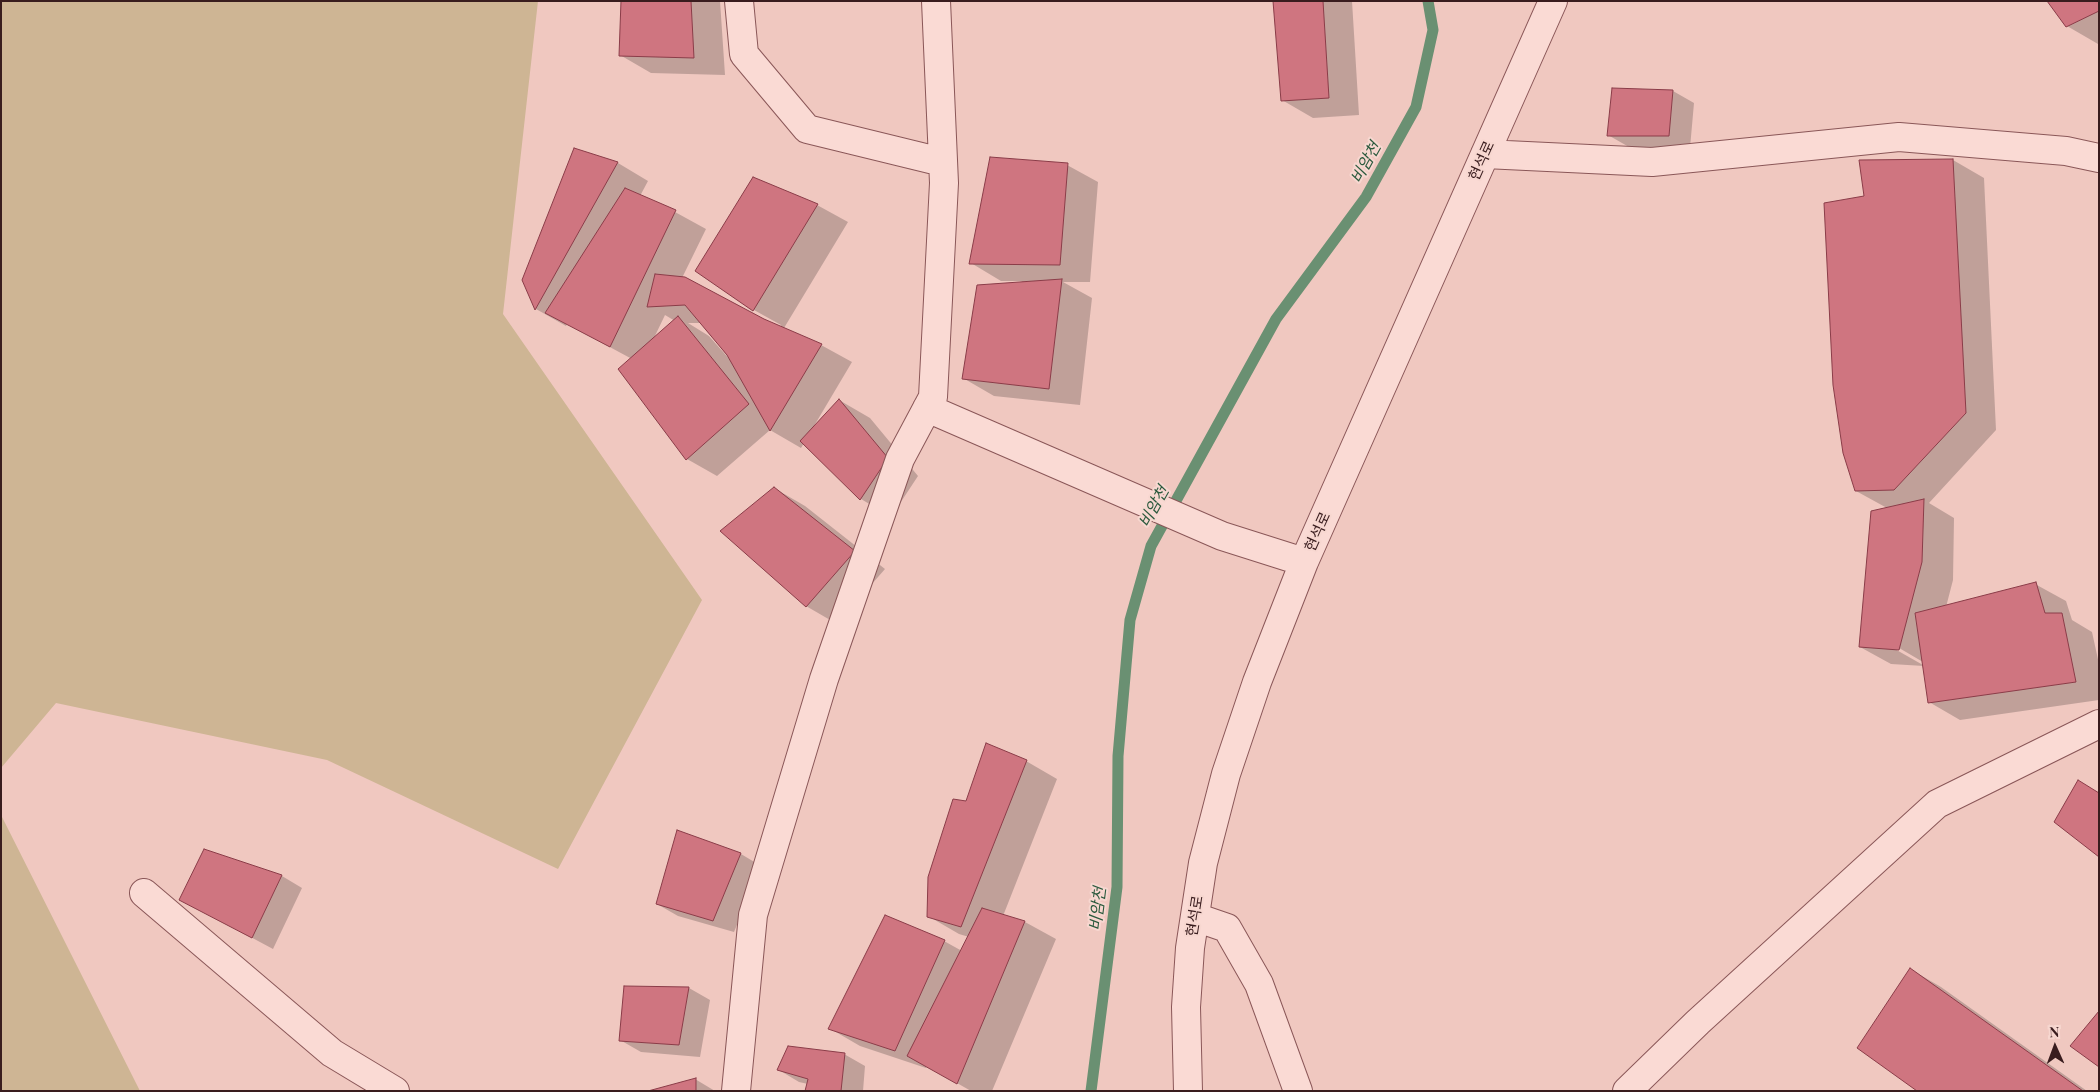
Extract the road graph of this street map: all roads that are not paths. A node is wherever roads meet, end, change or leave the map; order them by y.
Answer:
1 (739, 1) edge
2 (936, 1) edge
3 (1553, 1) edge
4 (1485, 154) junction
5 (2099, 158) edge
6 (942, 162) junction
7 (927, 408) junction
8 (1304, 562) junction
9 (2099, 724) edge
10 (144, 893) dead end
11 (1195, 916) junction
12 (395, 1091) edge
13 (736, 1091) edge
14 (1188, 1091) edge
15 (1298, 1091) edge
16 (1627, 1091) edge

1 - 6 street
2 - 6 street
3 - 4 street, 현석로
4 - 5 street
4 - 8 street, 현석로
6 - 7 street
7 - 8 street
7 - 13 street
8 - 11 street, 현석로
9 - 16 street
10 - 12 street
11 - 14 street, 현석로
11 - 15 street

